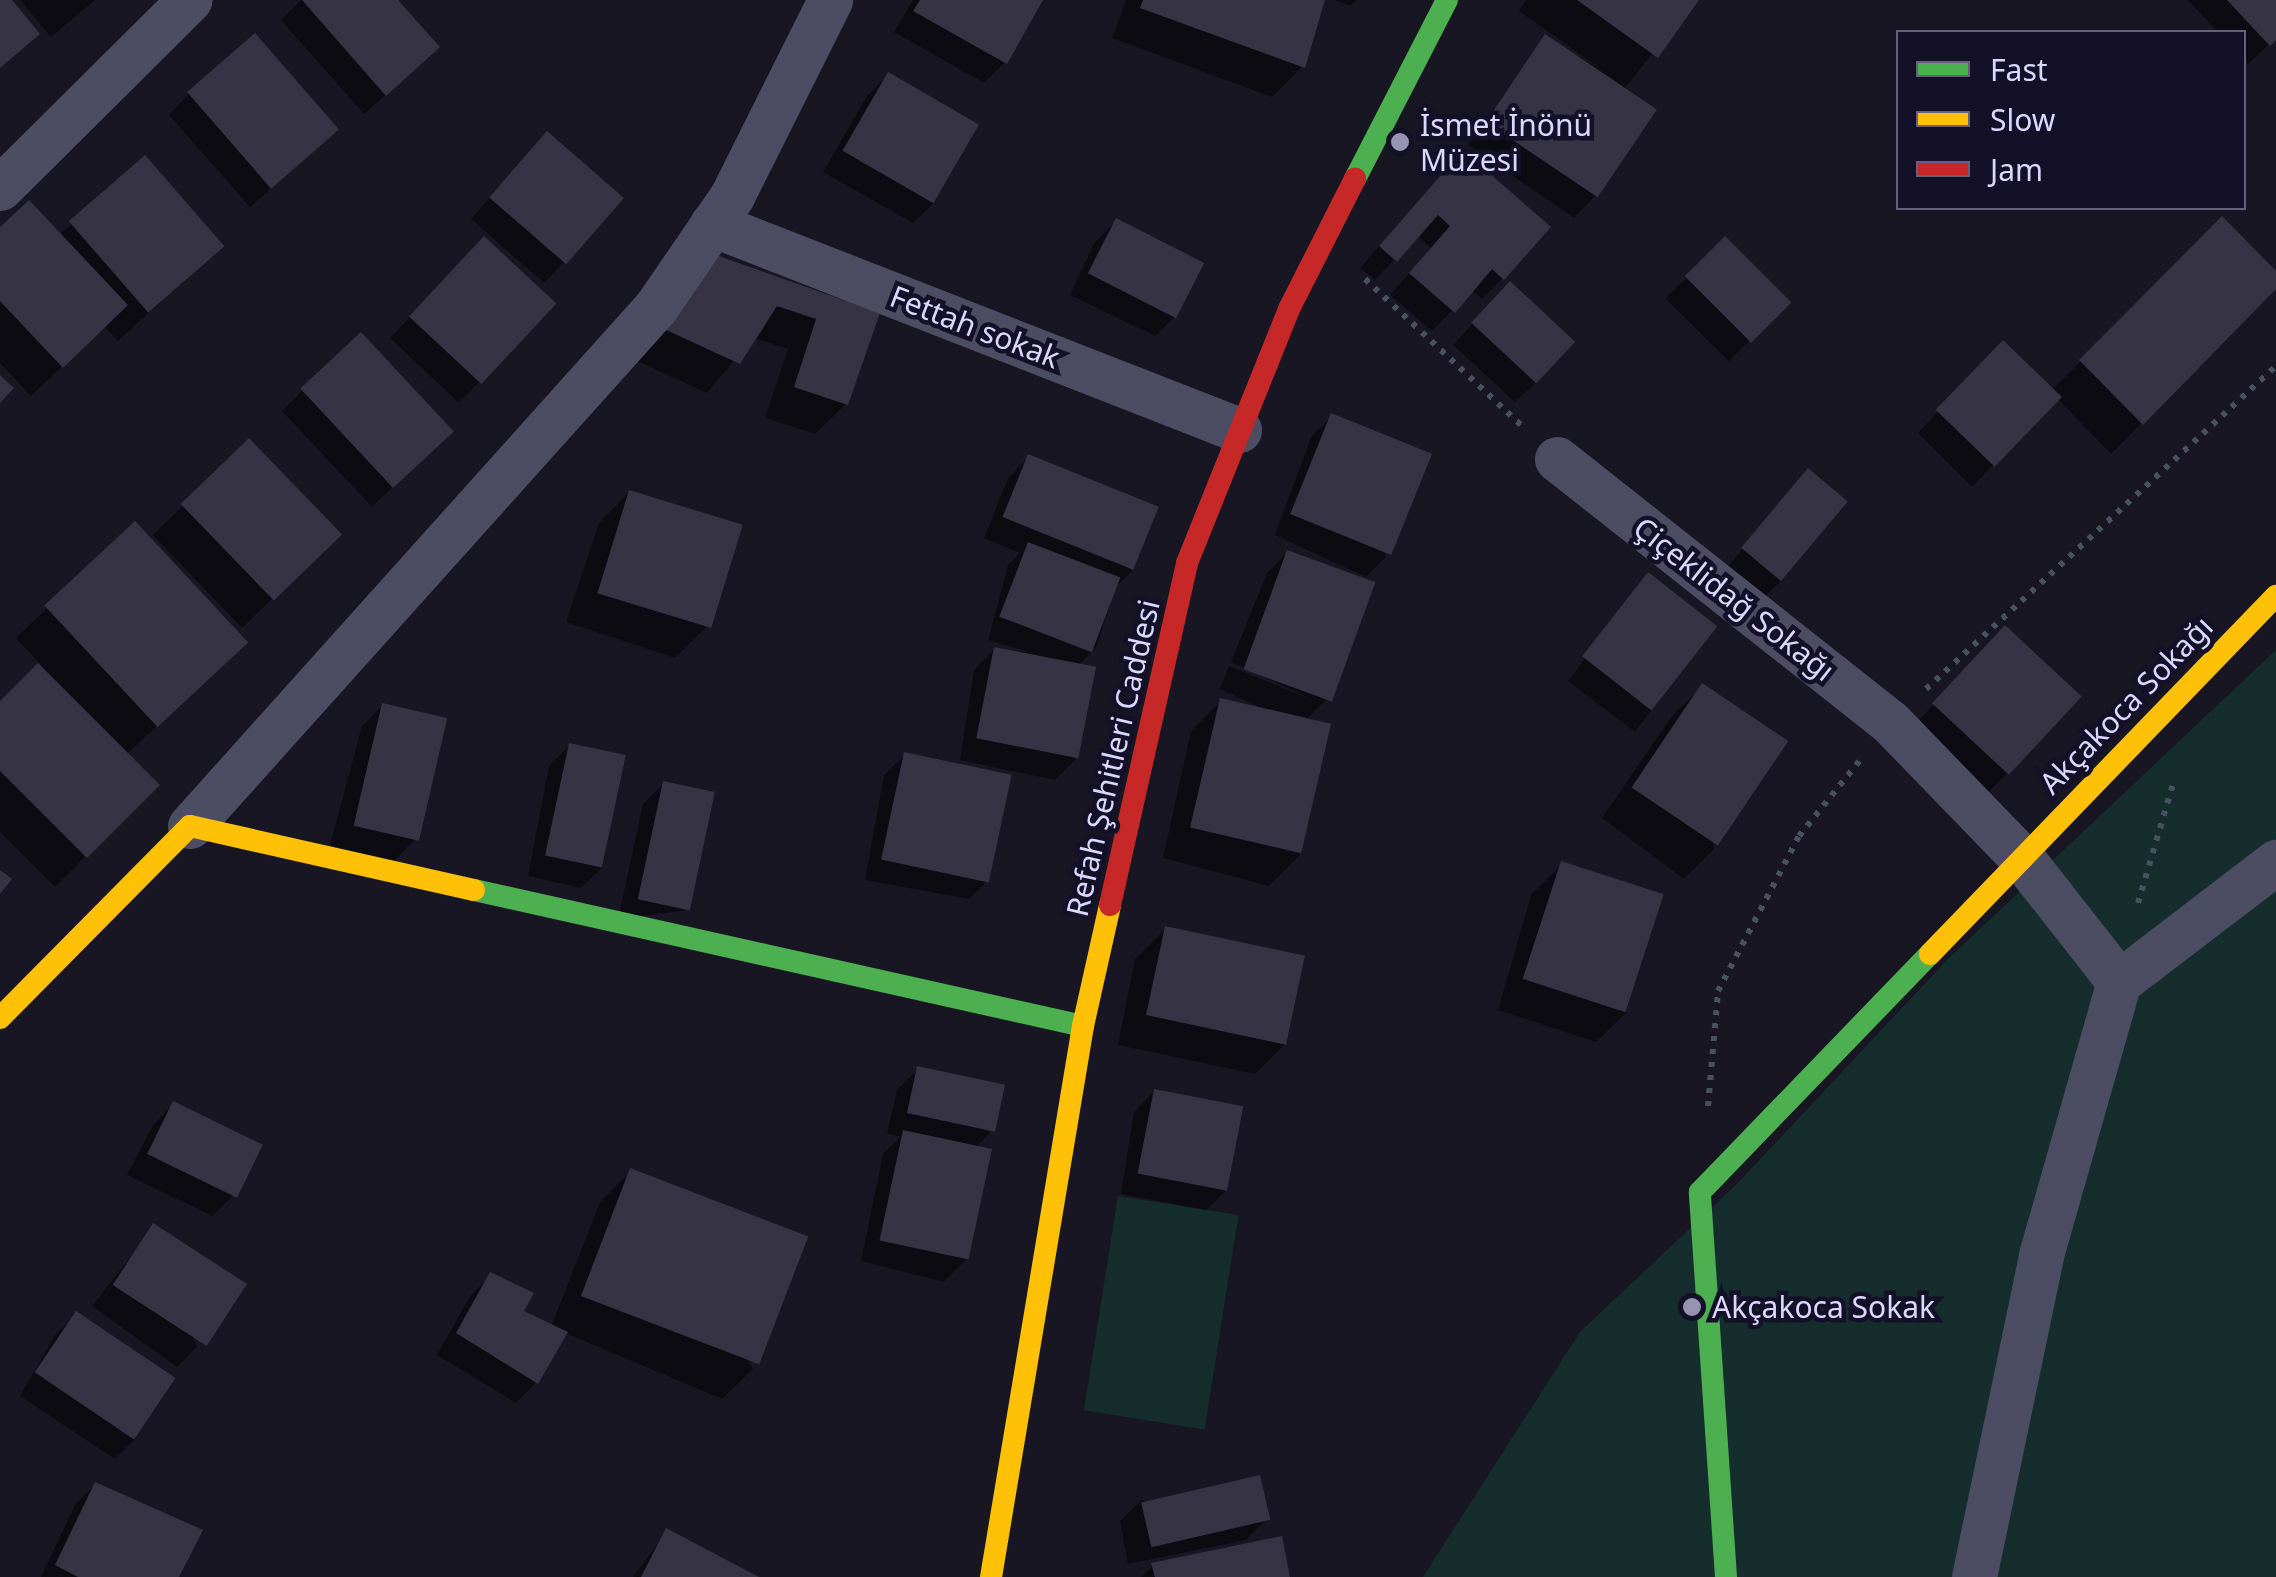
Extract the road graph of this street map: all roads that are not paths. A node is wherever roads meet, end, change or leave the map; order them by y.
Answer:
1 (189, 0) edge
2 (830, 0) edge
3 (1447, 0) edge
4 (0, 188) edge
5 (712, 224) junction
6 (1239, 430) junction
7 (1557, 459) road end
8 (2276, 596) edge
9 (190, 826) junction
10 (2021, 857) junction
11 (2276, 862) edge
12 (2119, 982) junction
13 (0, 1018) edge
14 (1083, 1026) junction
15 (991, 1577) edge
16 (1726, 1577) edge
17 (1974, 1577) edge

1 - 4 street
2 - 5 street
3 - 6 street, Refah Şehitleri Caddesi
5 - 6 street, Fettah sokak
5 - 9 street
6 - 14 street, Refah Şehitleri Caddesi
7 - 10 street, Çiçeklidağ Sokağı
8 - 10 street, Akçakoca Sokağı
9 - 13 street
9 - 14 street
10 - 12 street, Çiçeklidağ Sokağı
10 - 16 street, Akçakoca Sokağı
11 - 12 street
12 - 17 street
14 - 15 street, Refah Şehitleri Caddesi

